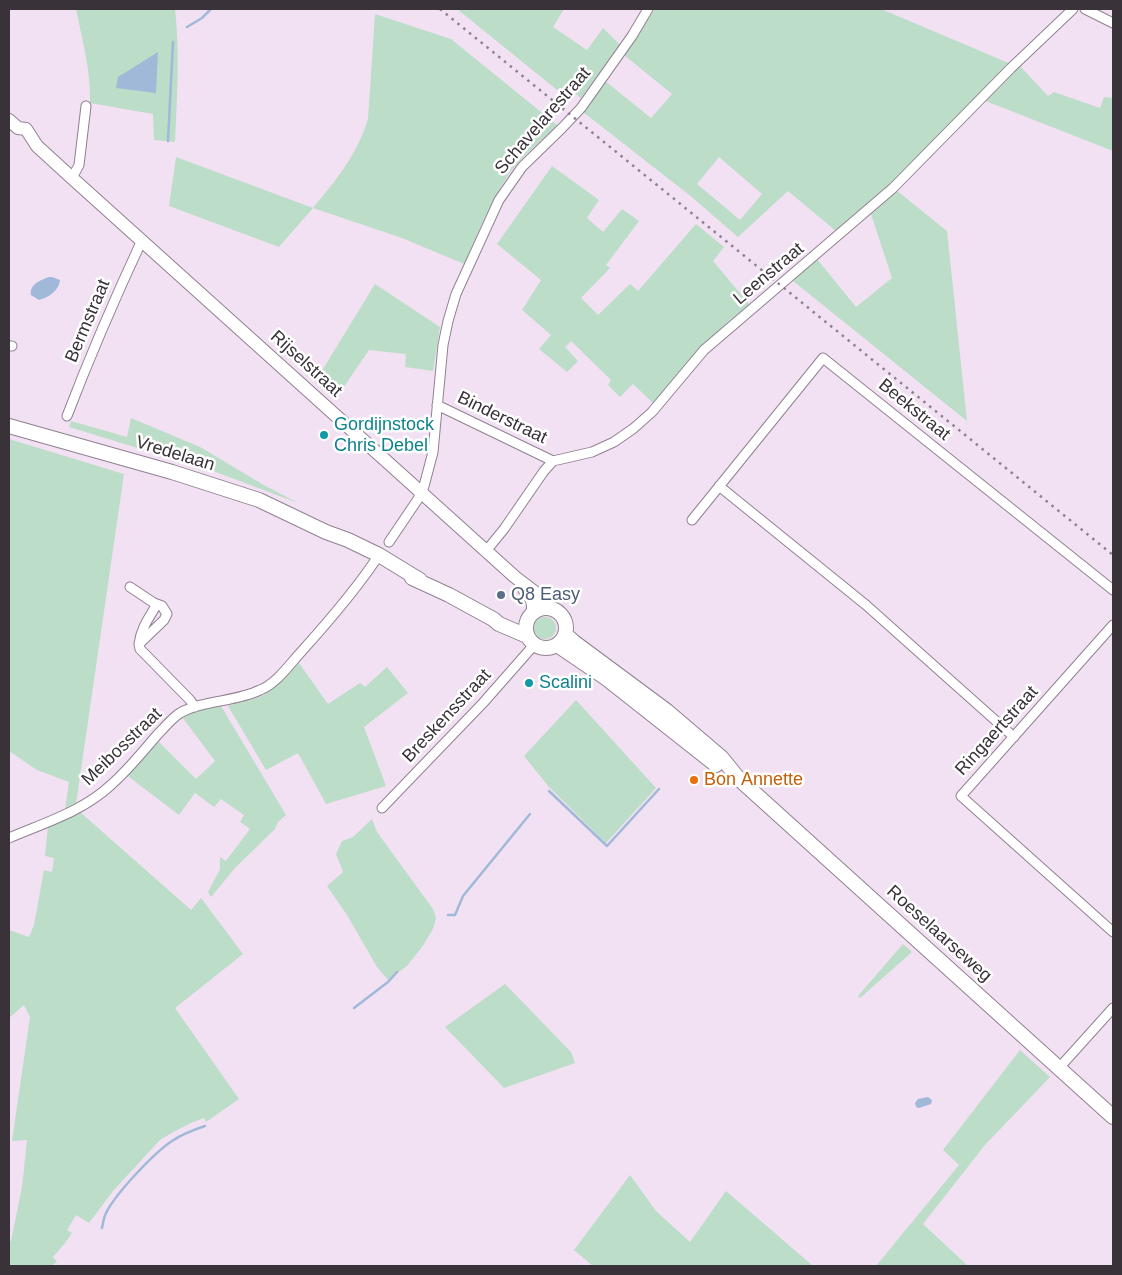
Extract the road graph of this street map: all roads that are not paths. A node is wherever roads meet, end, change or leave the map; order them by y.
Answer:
1 (648, 9) edge
2 (1073, 9) edge
3 (1085, 9) edge
4 (1113, 23) edge
5 (86, 106) dead end
6 (12, 125) edge
7 (72, 178) junction
8 (142, 240) junction
9 (437, 405) junction
10 (67, 416) dead end
11 (9, 426) edge
12 (554, 461) junction
13 (719, 486) junction
14 (421, 493) junction
15 (692, 520) dead end
16 (389, 542) dead end
17 (486, 551) junction
18 (377, 558) junction
19 (515, 578) junction
20 (130, 587) dead end
21 (1113, 590) edge
22 (157, 604) junction
23 (547, 608) junction
24 (530, 615) junction
25 (493, 619) junction
26 (1113, 625) edge
27 (565, 634) junction
28 (530, 641) junction
29 (139, 644) junction
30 (557, 645) junction
31 (195, 707) junction
32 (1014, 737) junction
33 (739, 779) junction
34 (382, 808) dead end
35 (9, 838) edge
36 (1113, 932) edge
37 (1113, 1008) edge
38 (1059, 1068) junction
39 (1113, 1117) edge

1 - 9 street, Schavelarestraat
2 - 12 street, Leenstraat
3 - 4 street
5 - 7 street
6 - 7 street, Rijselstraat
7 - 8 street, Rijselstraat
8 - 10 street, Bermstraat
8 - 14 street, Rijselstraat
9 - 12 street, Binderstraat
9 - 14 street, Schavelarestraat
11 - 18 main road, Vredelaan
12 - 17 street
13 - 15 street, Beekstraat
13 - 21 street, Beekstraat
13 - 32 street
14 - 16 street
14 - 17 street, Rijselstraat
17 - 19 street, Rijselstraat
18 - 25 main road, Vredelaan
18 - 31 street, Meibosstraat
19 - 23 street, Rijselstraat
19 - 24 street, Rijselstraat
20 - 22 street
22 - 29 street
22 - 29 street
23 - 24 main road
23 - 27 main road
24 - 25 main road, Vredelaan
24 - 28 main road
25 - 28 main road, Vredelaan
26 - 32 street, Ringaertstraat
27 - 30 main road
27 - 33 main road, Roeselaarseweg
28 - 30 main road
28 - 34 street, Breskensstraat
29 - 31 street
30 - 33 main road, Roeselaarseweg
31 - 35 street, Meibosstraat
32 - 36 street, Ringaertstraat
33 - 38 main road, Roeselaarseweg
37 - 38 street
38 - 39 main road, Roeselaarseweg

